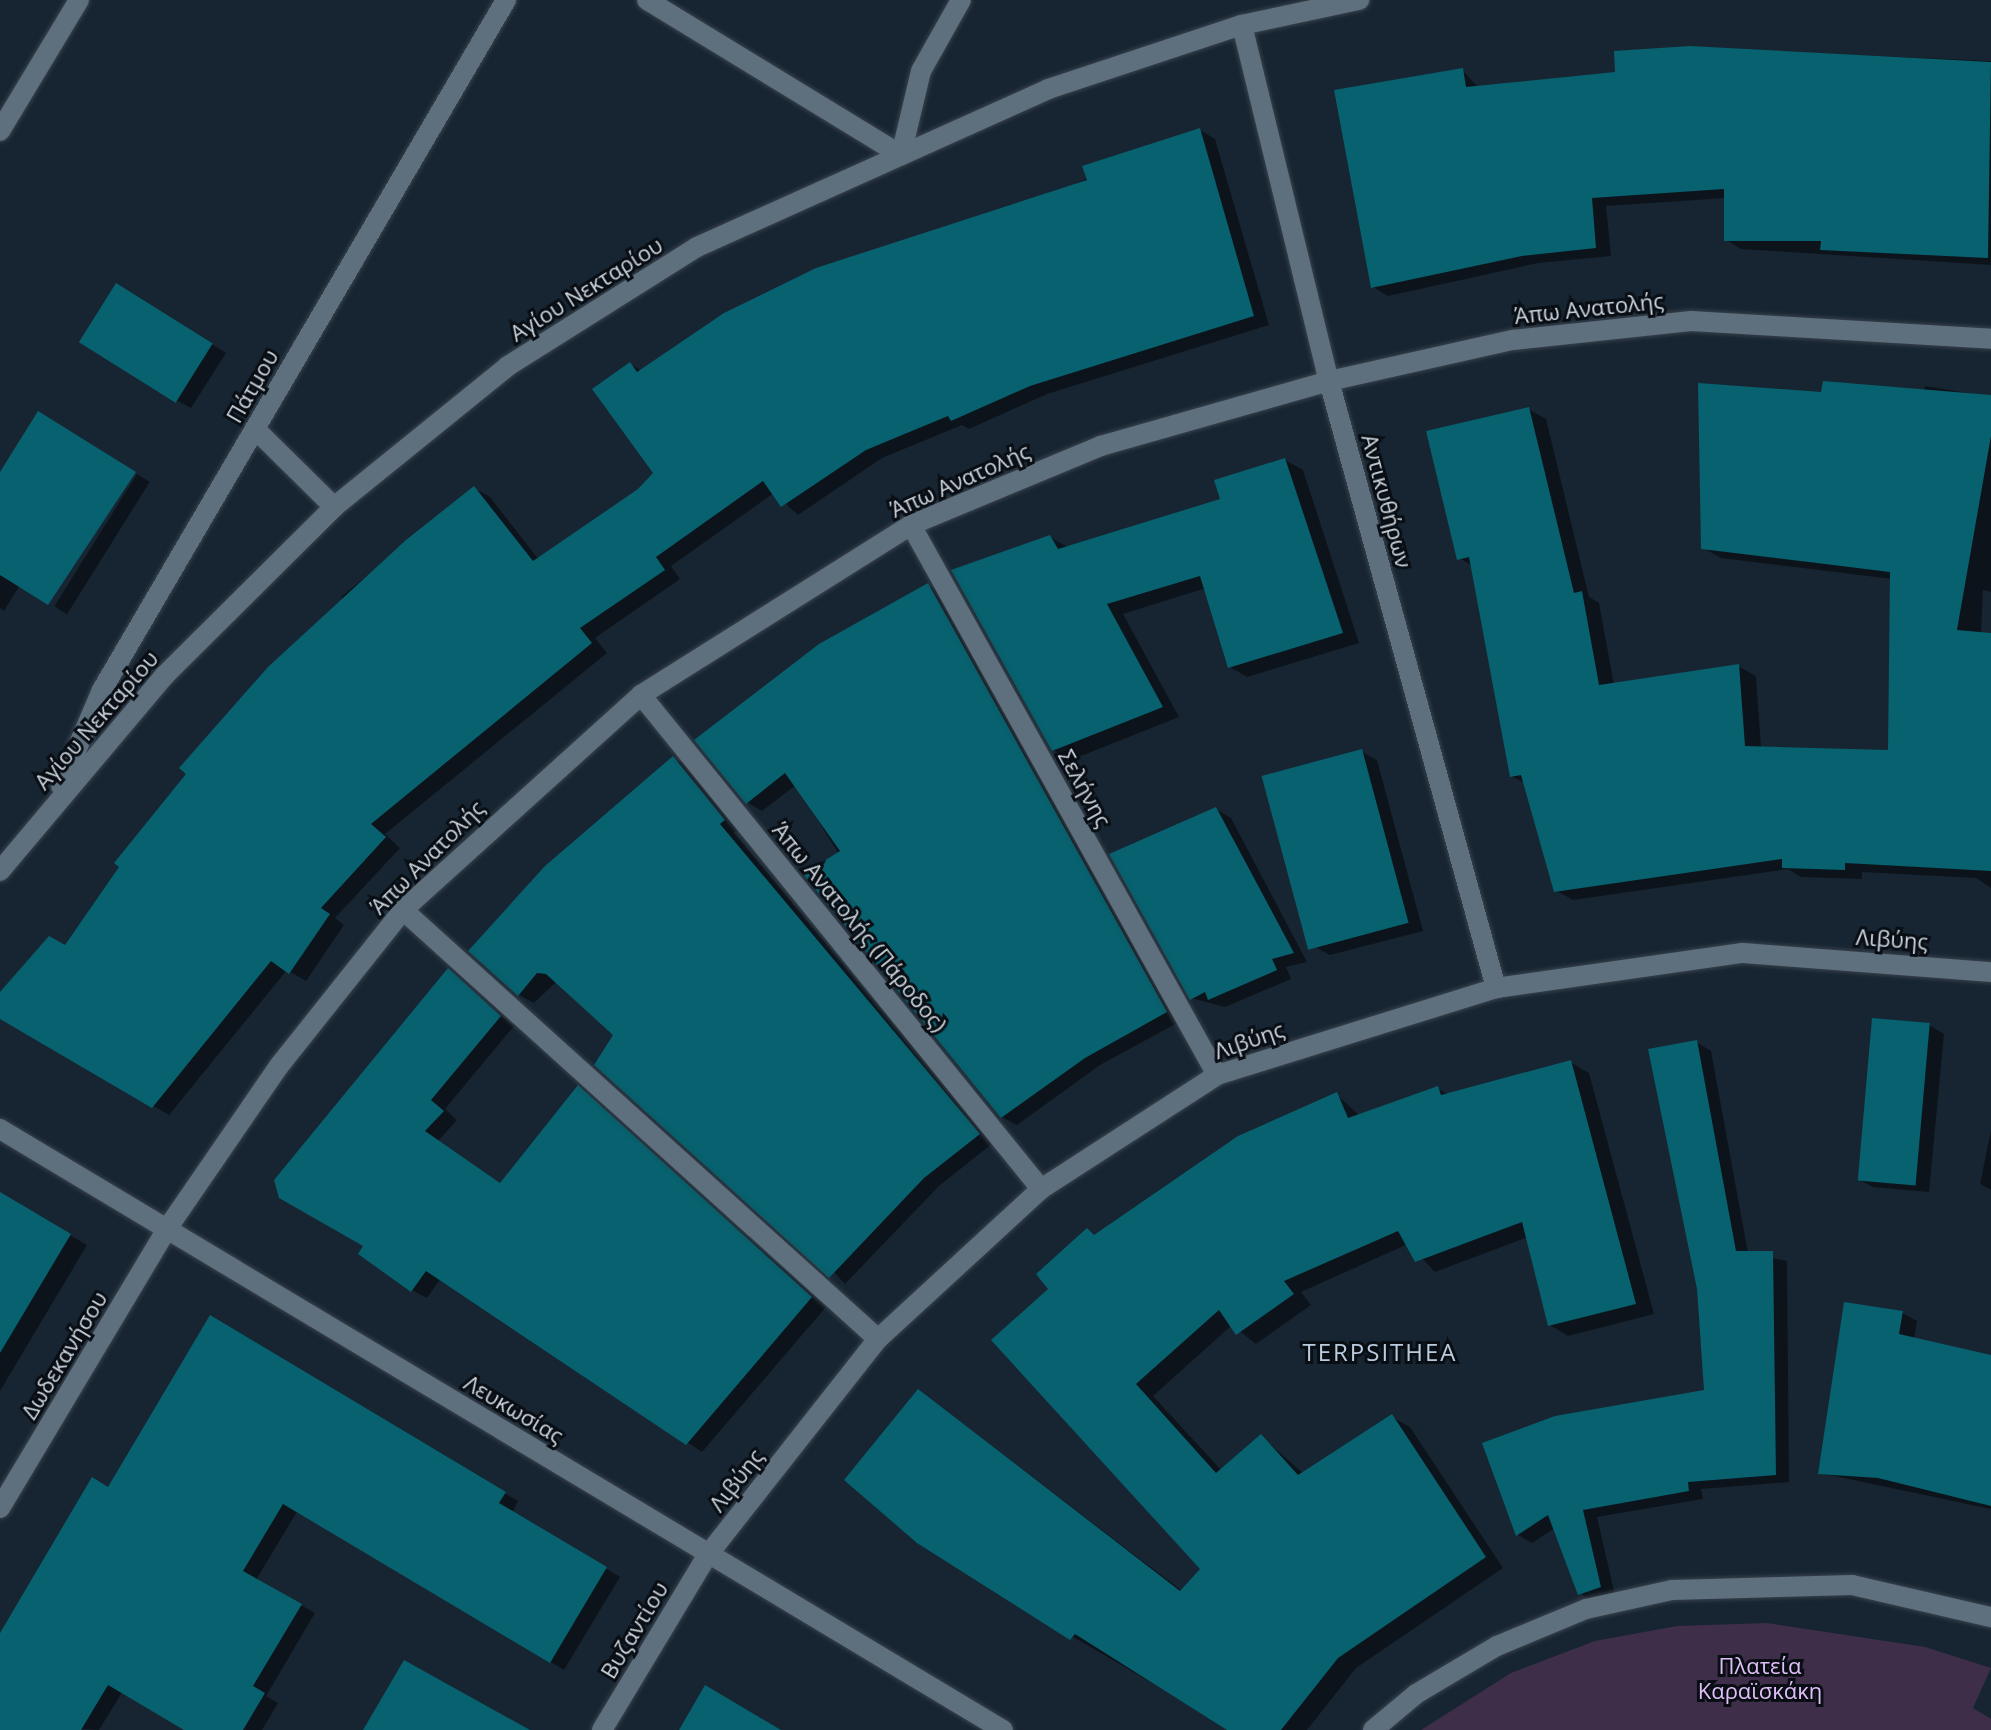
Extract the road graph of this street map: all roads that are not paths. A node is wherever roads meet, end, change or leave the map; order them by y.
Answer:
1 (79, 0) edge
2 (506, 0) edge
3 (647, 0) edge
4 (961, 0) edge
5 (1359, 0) edge
6 (1242, 25) junction
7 (0, 131) edge
8 (901, 155) junction
9 (1991, 339) edge
10 (1329, 381) junction
11 (255, 429) junction
12 (334, 507) junction
13 (911, 525) junction
14 (641, 695) junction
15 (53, 804) junction
16 (0, 871) edge
17 (403, 910) junction
18 (1991, 972) edge
19 (1496, 988) junction
20 (1217, 1075) junction
21 (0, 1129) edge
22 (1041, 1189) junction
23 (169, 1226) junction
24 (878, 1339) junction
25 (0, 1508) edge
26 (707, 1556) junction
27 (1991, 1617) edge
28 (602, 1730) edge
29 (1003, 1730) edge
30 (1373, 1730) edge

1 - 7 street
2 - 11 street, Πάτμου
3 - 8 street
4 - 8 street
5 - 6 street, Αγίου Νεκταρίου
6 - 8 street, Αγίου Νεκταρίου
6 - 10 street, Αντικυθήρων
8 - 12 street, Αγίου Νεκταρίου
9 - 10 street, Άπω Ανατολής
10 - 13 street, Άπω Ανατολής
10 - 19 street, Αντικυθήρων
11 - 12 street
11 - 15 street, Πάτμου
12 - 15 street, Αγίου Νεκταρίου
13 - 14 street, Άπω Ανατολής
13 - 20 street, Σελήνης
14 - 17 street, Άπω Ανατολής
14 - 22 street, Άπω Ανατολής (Πάροδος)
15 - 16 street, Αγίου Νεκταρίου
17 - 23 street, Άπω Ανατολής
17 - 24 street
18 - 19 street, Λιβύης
19 - 20 street, Λιβύης
20 - 22 street, Λιβύης
21 - 23 street, Λευκωσίας
22 - 24 street, Λιβύης
23 - 25 street, Δωδεκανήσου
23 - 26 street, Λευκωσίας
24 - 26 street, Λιβύης
26 - 28 street, Βυζαντίου
26 - 29 street, Λευκωσίας
27 - 30 street

